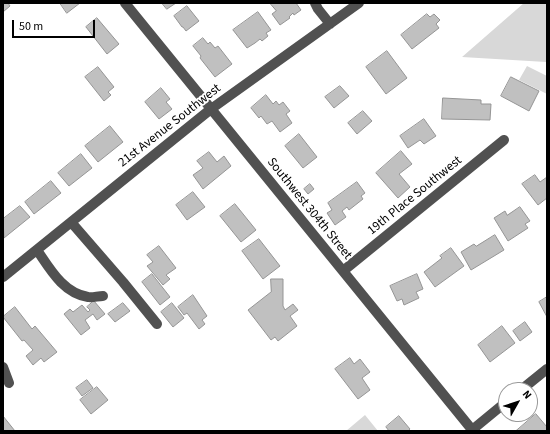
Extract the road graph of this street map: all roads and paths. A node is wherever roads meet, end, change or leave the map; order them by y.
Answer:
1 (126, 3) edge
2 (315, 3) edge
3 (359, 3) edge
4 (330, 24) junction
5 (211, 109) junction
6 (504, 140) dead end
7 (71, 222) junction
8 (37, 250) junction
9 (343, 271) junction
10 (4, 275) edge
11 (103, 296) dead end
12 (157, 324) dead end
13 (3, 367) edge
14 (547, 369) edge
15 (531, 382) edge
16 (9, 383) dead end
17 (498, 409) edge
18 (473, 431) edge

1 - 5 street, Southwest 304th Street
2 - 4 street
3 - 4 street, 21st Avenue Southwest
4 - 5 street, 21st Avenue Southwest
5 - 7 street, 21st Avenue Southwest
5 - 9 street, Southwest 304th Street
6 - 9 street, 19th Place Southwest
7 - 8 street, 21st Avenue Southwest
7 - 12 street
8 - 10 street, 21st Avenue Southwest
8 - 11 street
9 - 18 street, Southwest 304th Street
13 - 16 street
14 - 15 street
17 - 18 street

